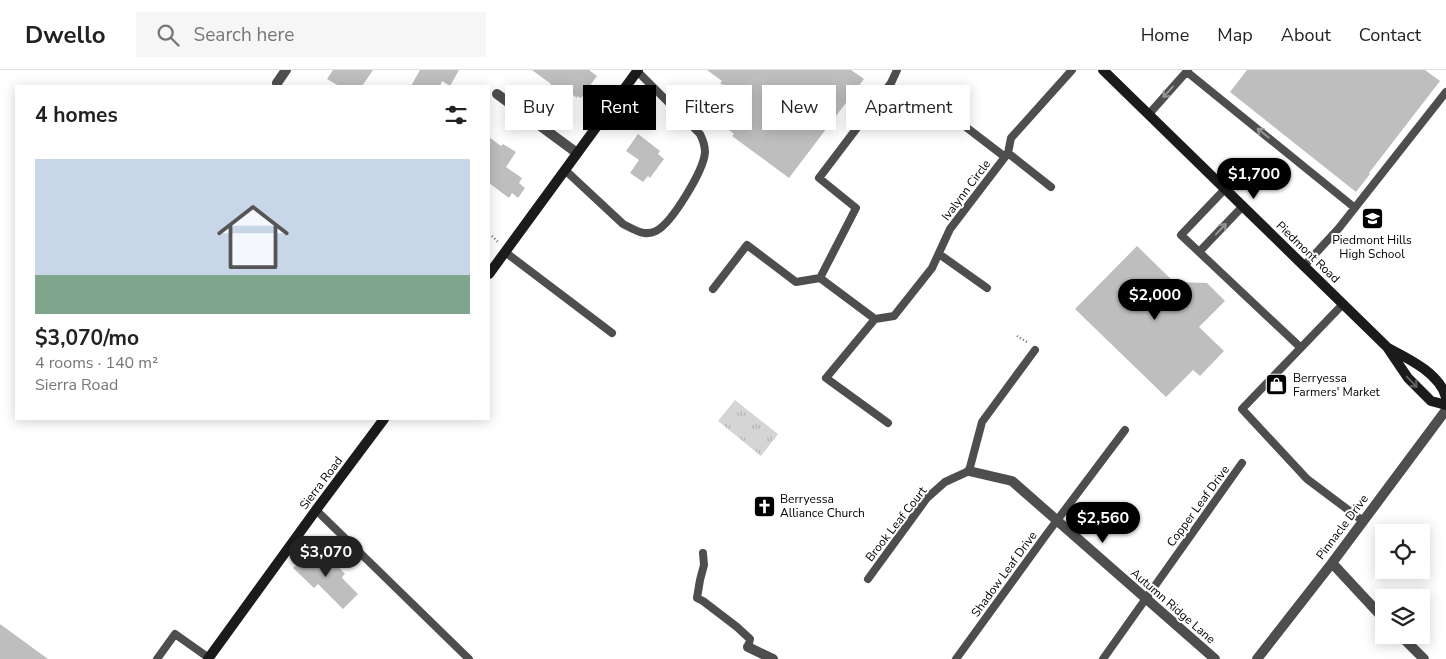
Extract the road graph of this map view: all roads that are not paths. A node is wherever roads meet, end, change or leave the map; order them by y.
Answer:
1 (286, 70) edge
2 (898, 70) edge
3 (1072, 70) edge
4 (637, 71) edge
5 (1106, 71) edge
6 (1187, 71) edge
7 (277, 83) dead end
8 (1446, 92) edge
9 (497, 94) dead end
10 (1149, 114) junction
11 (970, 130) edge
12 (577, 153) junction
13 (1006, 155) junction
14 (565, 170) junction
15 (1050, 187) dead end
16 (1225, 189) junction
17 (1243, 206) junction
18 (1355, 208) junction
19 (505, 252) junction
20 (1199, 252) junction
21 (939, 254) junction
22 (1304, 266) junction
23 (490, 273) edge
24 (820, 278) junction
25 (987, 288) dead end
26 (713, 289) dead end
27 (1343, 304) junction
28 (875, 319) junction
29 (612, 333) dead end
30 (1300, 347) junction
31 (1388, 347) junction
32 (1035, 350) dead end
33 (1446, 397) edge
34 (1446, 405) edge
35 (1446, 410) edge
36 (383, 420) edge
37 (888, 423) dead end
38 (1125, 430) dead end
39 (1242, 463) dead end
40 (969, 470) junction
41 (316, 510) junction
42 (1057, 520) junction
43 (1363, 521) junction
44 (703, 553) dead end
45 (1332, 563) junction
46 (868, 579) dead end
47 (1146, 599) junction
48 (1375, 609) edge
49 (1409, 644) edge
50 (748, 646) joint
51 (208, 658) edge
52 (157, 659) edge
53 (469, 659) edge
54 (773, 659) edge
55 (956, 659) edge
56 (1103, 659) edge
57 (1215, 659) edge
58 (1257, 659) edge
59 (1424, 659) edge

1 - 7 street
2 - 24 lane
3 - 13 lane, Ivalynn Circle
4 - 12 main road
4 - 14 lane
5 - 10 main road, Piedmont Road
6 -> 10 lane
18 -> 6 lane
8 - 18 lane
9 - 12 street
10 - 16 main road, Piedmont Road
11 - 13 lane
12 - 14 main road
13 - 15 lane
13 - 21 lane, Ivalynn Circle
14 - 19 main road
16 - 17 main road, Piedmont Road
16 - 20 lane
20 -> 17 lane
17 - 22 main road, Piedmont Road
18 - 22 lane
19 - 23 main road
19 - 29 lane
20 - 30 lane
21 - 25 lane
21 - 28 lane, Ivalynn Circle
22 - 27 main road, Piedmont Road
24 - 26 lane
24 - 28 lane
27 - 30 lane
27 - 31 main road, Piedmont Road
28 - 37 lane
30 - 43 lane
31 - 33 main road, Piedmont Road
31 -> 34 main road, Piedmont Road
32 - 40 lane
35 - 43 street, Pinnacle Drive
36 - 41 main road, Sierra Road
38 - 42 lane, Shadow Leaf Drive
39 - 47 lane, Copper Leaf Drive
40 - 42 street, Autumn Ridge Lane
40 - 46 lane, Brook Leaf Court
41 - 51 main road, Sierra Road
41 - 53 lane
42 - 47 street, Autumn Ridge Lane
42 - 55 lane, Shadow Leaf Drive
43 - 45 street, Pinnacle Drive
44 - 50 lane
45 - 48 street
45 - 58 street, Pinnacle Drive
47 - 56 lane, Copper Leaf Drive
47 - 57 street, Autumn Ridge Lane
49 - 59 street
50 - 54 street
51 - 52 lane

